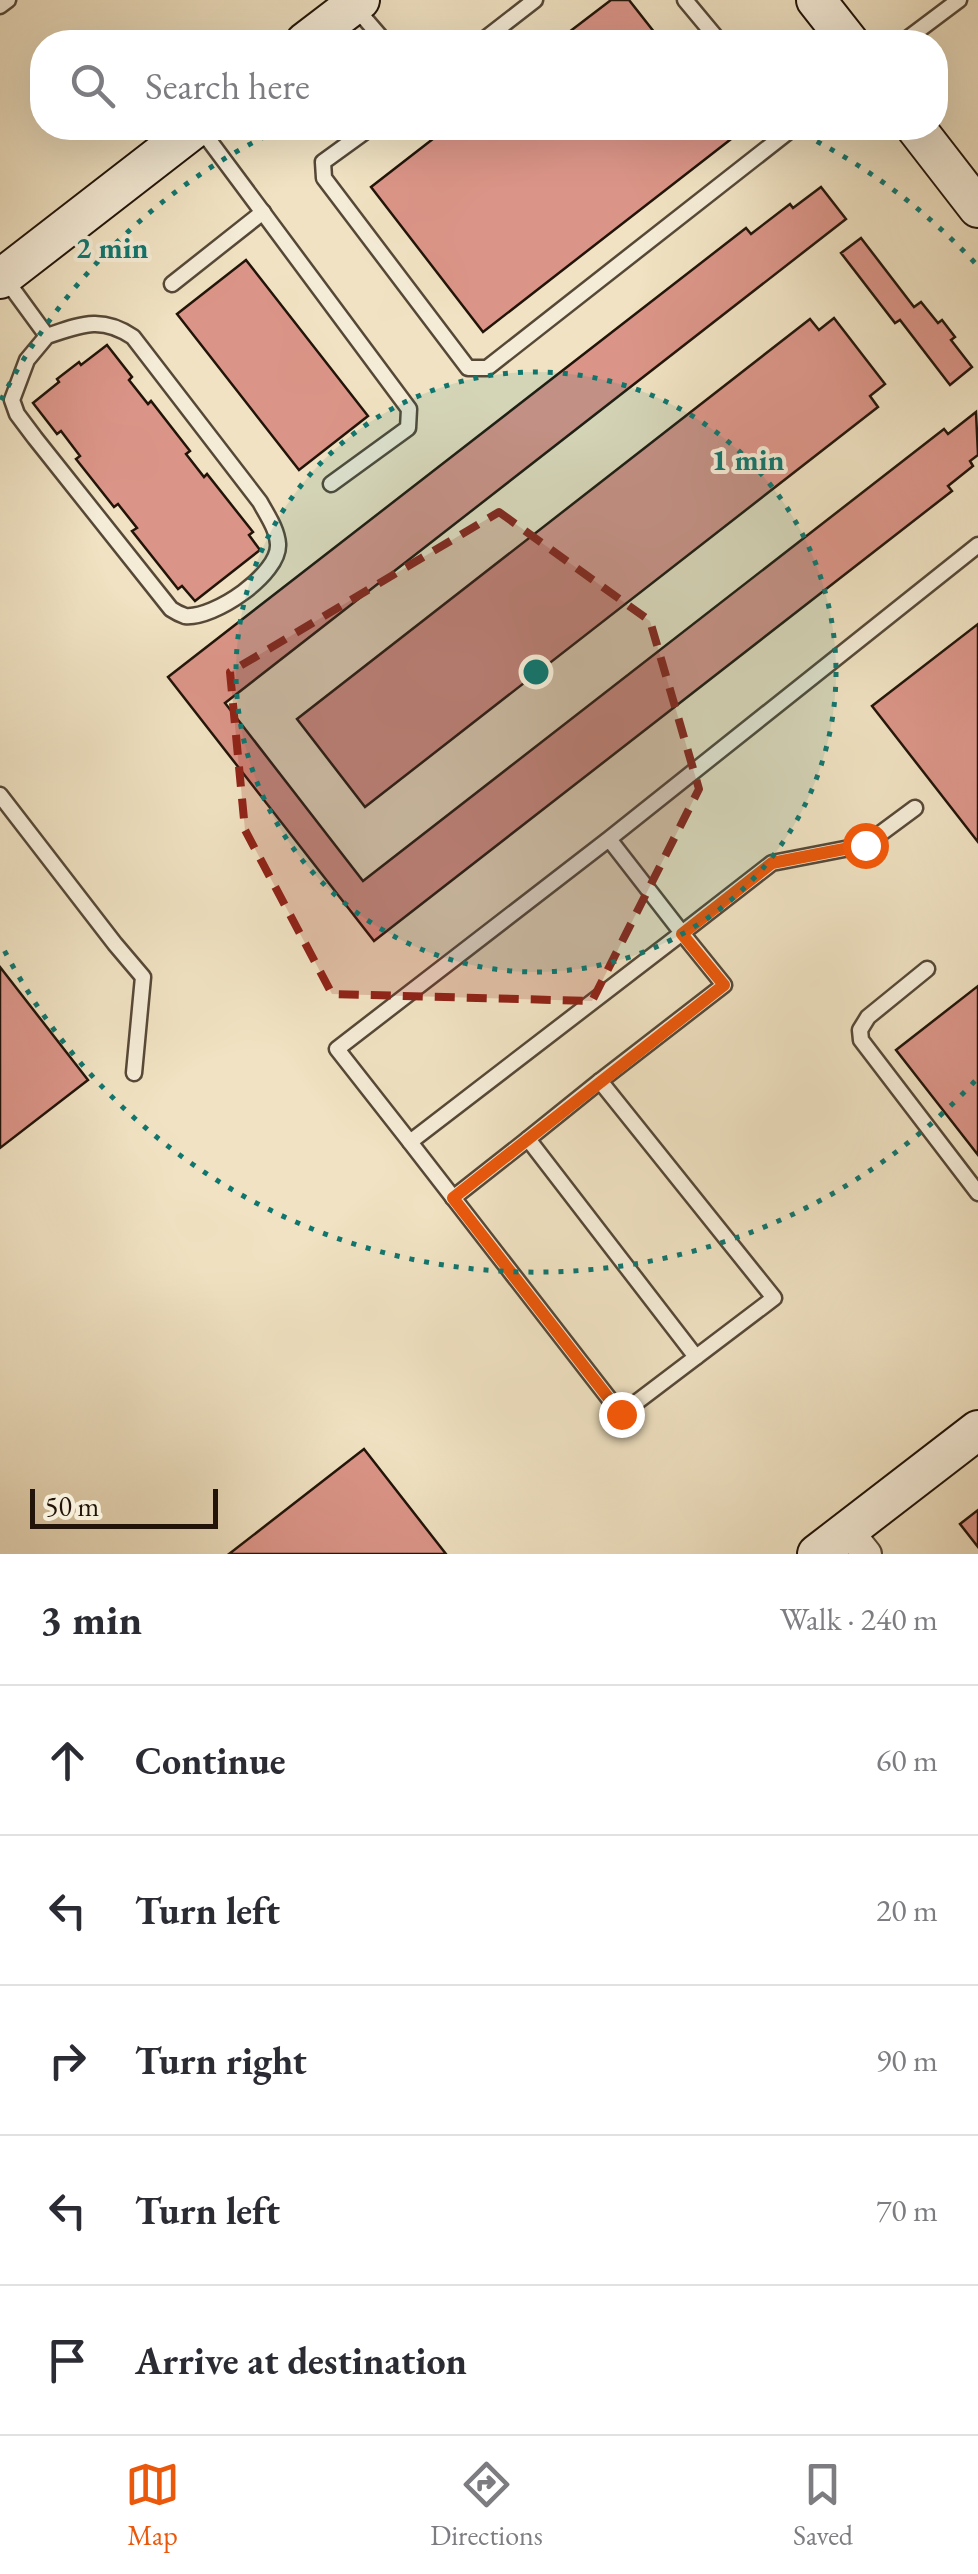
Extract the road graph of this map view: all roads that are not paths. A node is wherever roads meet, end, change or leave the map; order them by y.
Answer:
1 (8, 0) edge
2 (535, 0) edge
3 (685, 0) edge
4 (816, 0) edge
5 (959, 0) edge
6 (357, 2) edge
7 (0, 6) edge
8 (321, 30) edge
9 (377, 30) edge
10 (496, 30) edge
11 (710, 30) edge
12 (840, 30) edge
13 (919, 30) edge
14 (182, 140) edge
15 (207, 140) edge
16 (353, 140) edge
17 (777, 140) edge
18 (925, 140) edge
19 (978, 208) edge
20 (263, 212) junction
21 (2, 278) edge
22 (172, 284) dead end
23 (46, 336) junction
24 (330, 484) dead end
25 (978, 545) edge
26 (0, 795) edge
27 (914, 808) dead end
28 (609, 839) junction
29 (682, 934) junction
30 (926, 969) dead end
31 (134, 1073) dead end
32 (600, 1081) junction
33 (528, 1139) junction
34 (410, 1142) junction
35 (978, 1193) edge
36 (453, 1198) junction
37 (696, 1358) junction
38 (978, 1430) edge
39 (858, 1542) edge
40 (817, 1554) edge

1 - 7 lane
2 - 10 lane
3 - 11 lane
4 - 12 street
5 - 13 lane
6 - 8 street
6 - 9 lane
14 - 21 street
15 - 20 lane
16 - 17 lane
18 - 19 street
20 - 22 lane
20 - 24 lane
21 - 23 lane
23 - 23 lane
25 - 28 lane
26 - 31 lane
27 - 29 lane
28 - 29 lane
28 - 34 lane
29 - 32 lane
29 - 34 lane
30 - 35 lane
32 - 33 lane
32 - 37 lane
33 - 36 lane
33 - 37 lane
34 - 36 lane
36 - 37 lane
38 - 39 street
39 - 40 street

